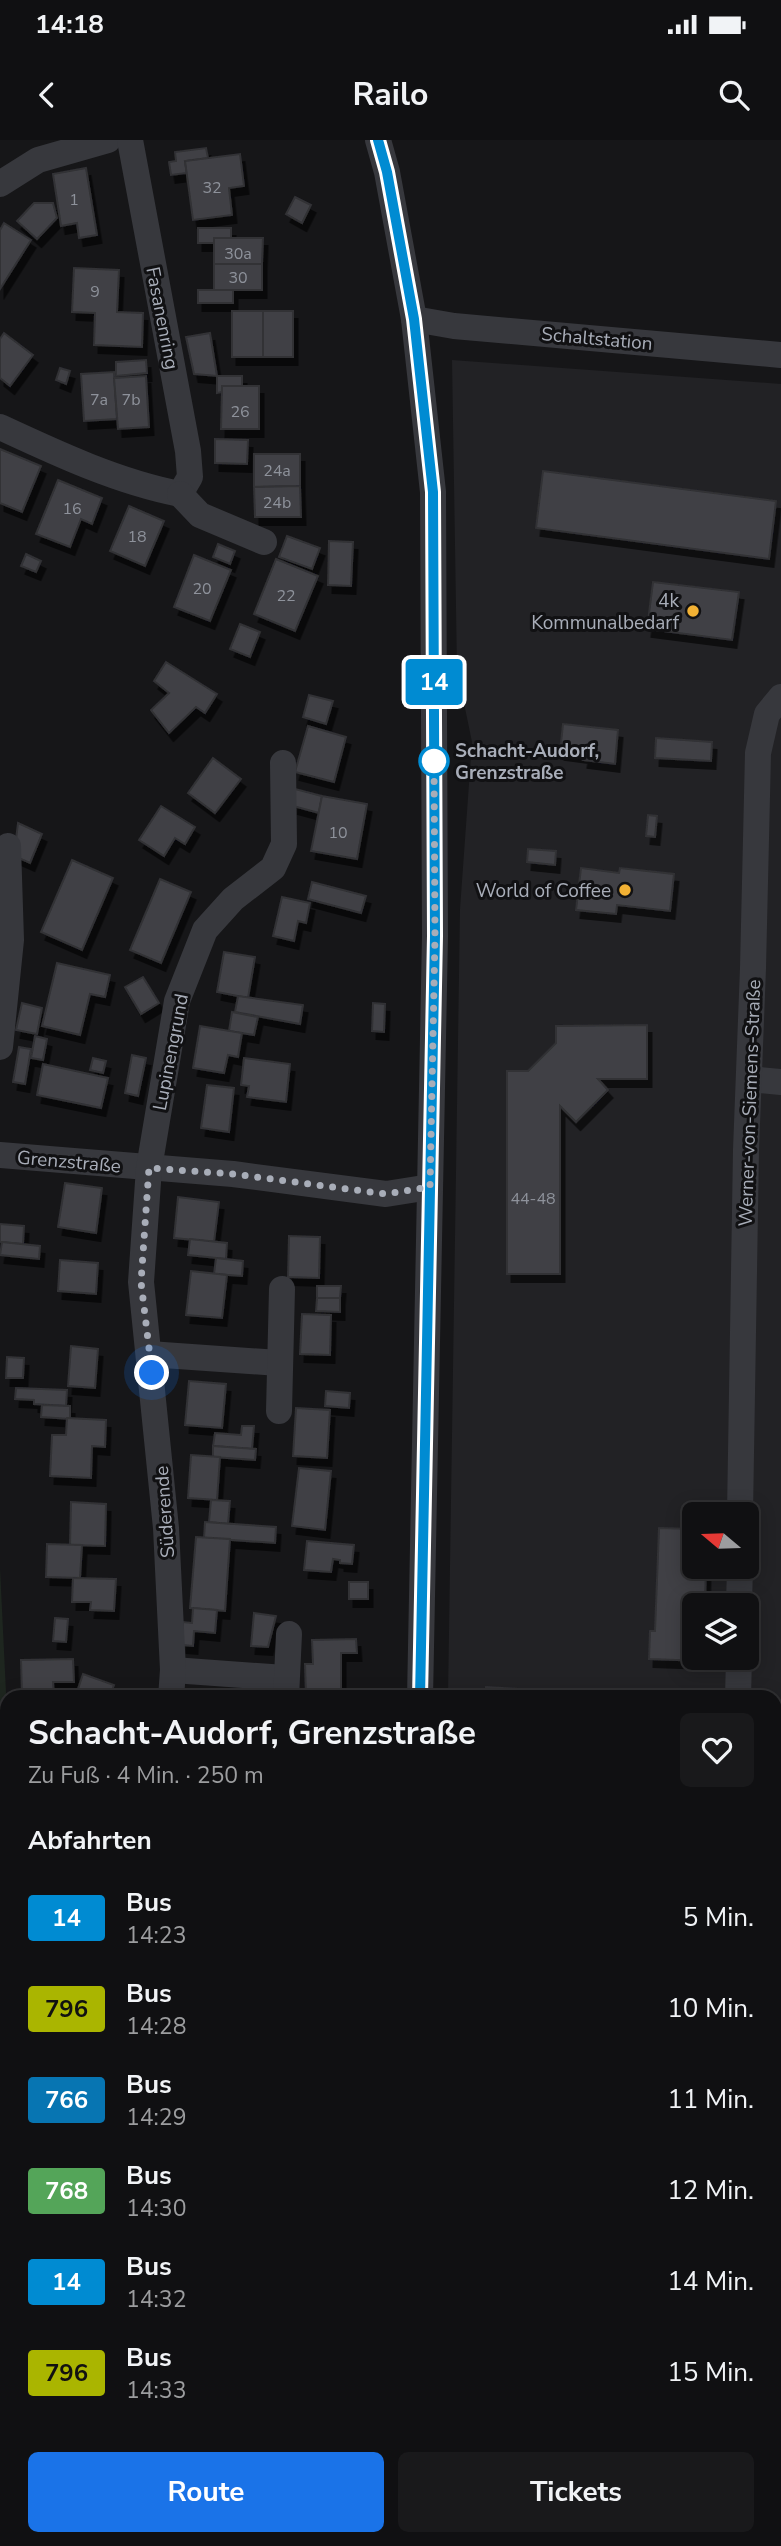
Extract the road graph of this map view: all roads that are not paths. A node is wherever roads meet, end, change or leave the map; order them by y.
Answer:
1 (108, 140) edge
2 (130, 140) edge
3 (377, 140) edge
4 (0, 184) edge
5 (414, 319) junction
6 (781, 355) edge
7 (0, 426) edge
8 (180, 494) junction
9 (264, 542) dead end
10 (781, 697) edge
11 (283, 763) dead end
12 (8, 846) dead end
13 (0, 1047) edge
14 (749, 1079) junction
15 (781, 1082) edge
16 (0, 1155) edge
17 (149, 1168) junction
18 (430, 1187) junction
19 (282, 1289) dead end
20 (149, 1354) junction
21 (279, 1363) junction
22 (279, 1411) dead end
23 (740, 1502) edge
24 (289, 1634) dead end
25 (173, 1670) junction
26 (739, 1670) edge
27 (286, 1688) edge
28 (172, 1690) edge
29 (420, 1690) edge
30 (738, 1690) edge

1 - 4 street
2 - 8 street, Fasanenring
3 - 5 street
5 - 6 street, Schaltstation
5 - 18 street
7 - 8 street
8 - 9 street
10 - 14 street, Werner-von-Siemens-Straße
11 - 17 street, Lupinengrund
12 - 13 street
14 - 15 street
14 - 23 street, Werner-von-Siemens-Straße
16 - 17 street, Grenzstraße
17 - 18 street, Grenzstraße
17 - 20 street, Süderende
18 - 29 street
19 - 21 street
20 - 21 street
20 - 25 street, Süderende
21 - 22 street
24 - 27 street
25 - 27 street
25 - 28 street, Süderende
26 - 30 street

